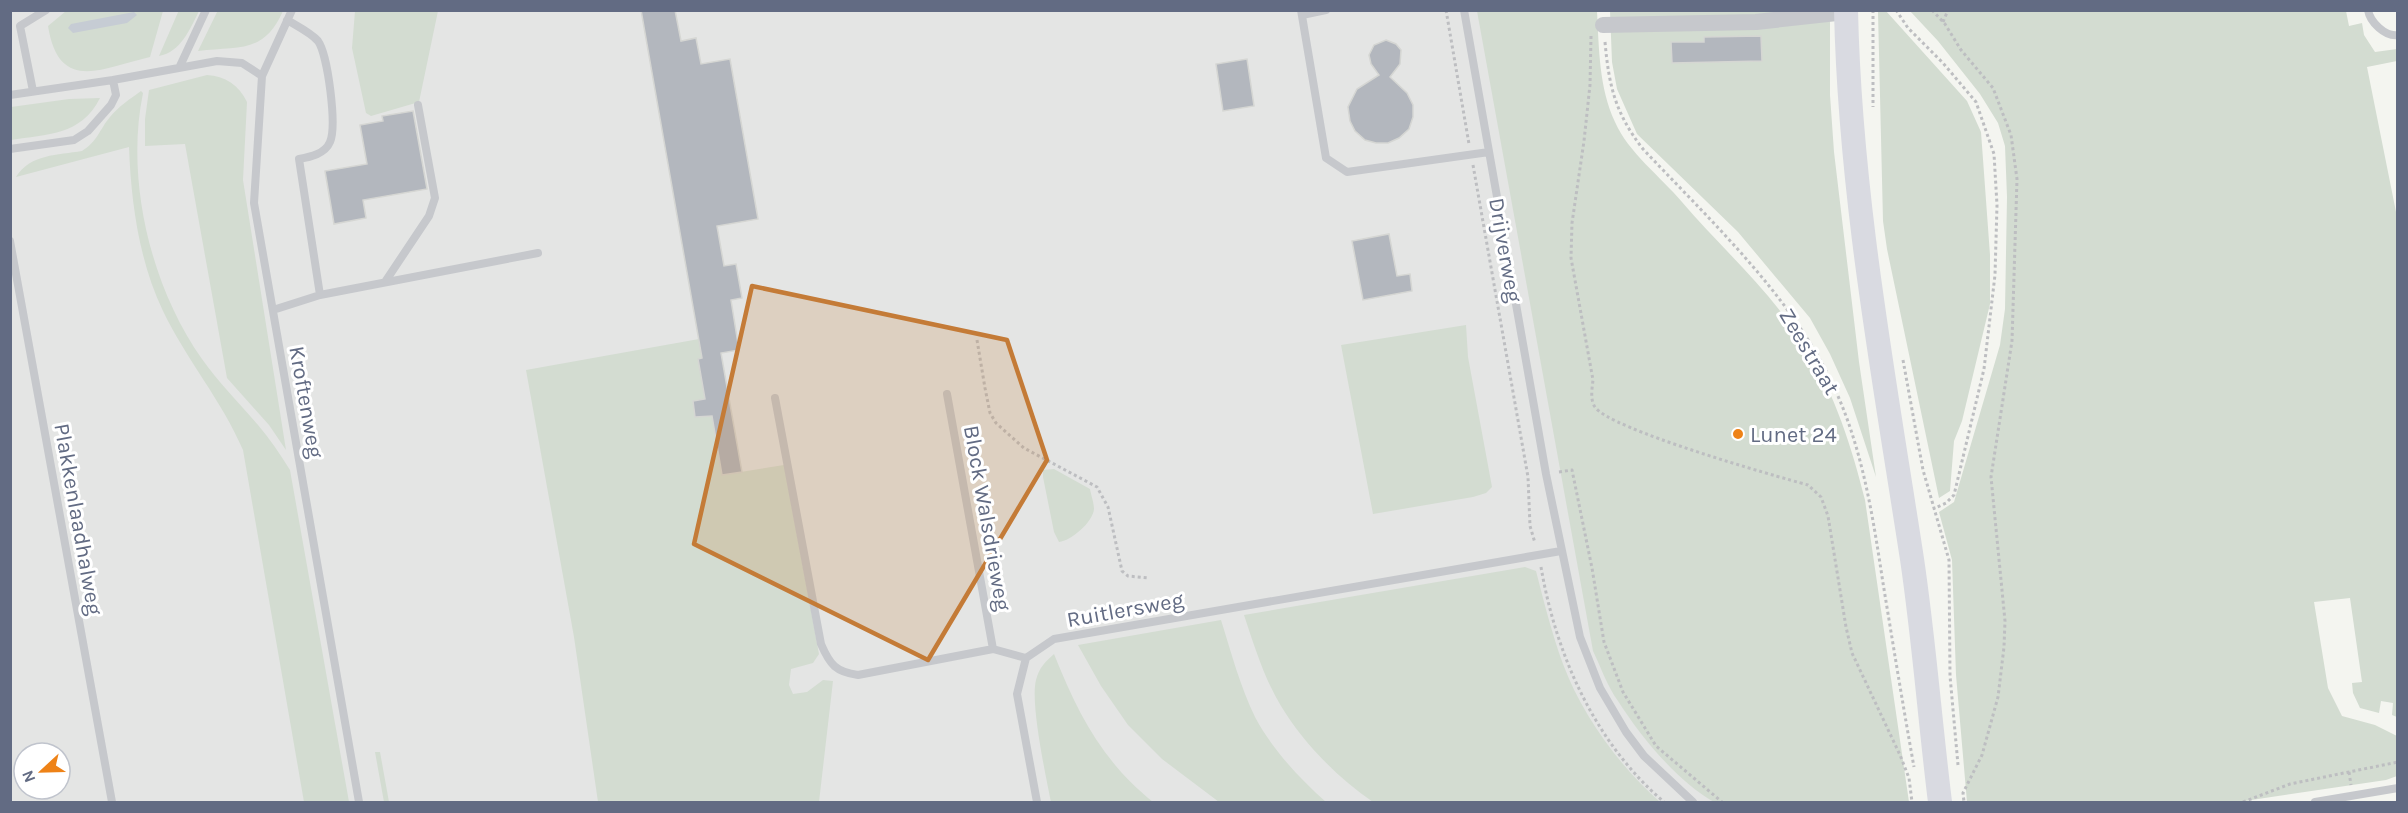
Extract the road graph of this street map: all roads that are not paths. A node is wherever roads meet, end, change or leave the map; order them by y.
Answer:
1 (46, 10) edge
2 (206, 10) edge
3 (292, 10) edge
4 (1326, 10) edge
5 (1464, 10) edge
6 (2368, 10) edge
7 (1846, 11) edge
8 (1302, 13) edge
9 (287, 21) junction
10 (10, 24) edge
11 (20, 26) junction
12 (1597, 26) road end
13 (2397, 35) edge
14 (180, 66) junction
15 (262, 76) junction
16 (113, 81) junction
17 (33, 91) junction
18 (10, 95) edge
19 (418, 105) dead end
20 (10, 149) edge
21 (1489, 152) junction
22 (10, 241) edge
23 (538, 253) dead end
24 (385, 282) junction
25 (320, 295) junction
26 (273, 310) junction
27 (947, 394) dead end
28 (775, 398) dead end
29 (1562, 550) junction
30 (993, 649) junction
31 (1026, 658) junction
32 (2397, 788) edge
33 (2353, 799) edge
34 (112, 802) edge
35 (359, 802) edge
36 (1036, 802) edge
37 (1693, 802) edge
38 (1940, 802) edge
39 (2315, 802) edge

1 - 11 lane
2 - 14 lane
3 - 9 lane, Kroftenweg
4 - 8 lane
5 - 21 lane, Drijverweg
6 - 13 lane
7 - 12 street
7 - 38 main road
8 - 21 lane
9 - 15 lane, Kroftenweg
9 - 25 lane
10 - 11 lane
11 - 17 lane
14 - 15 lane
14 - 16 lane
15 - 26 lane, Kroftenweg
16 - 17 lane
16 - 20 lane
17 - 18 lane
19 - 24 lane
21 - 29 lane, Drijverweg
22 - 34 lane, Plakkenlaadhalweg
23 - 24 lane
24 - 25 lane
25 - 26 lane
26 - 35 lane, Kroftenweg
27 - 30 lane, Block Walsdrieweg
28 - 30 lane
29 - 31 lane, Ruitlersweg
29 - 37 lane, Drijverweg
30 - 31 lane
31 - 36 lane
32 - 33 lane
33 - 39 lane

